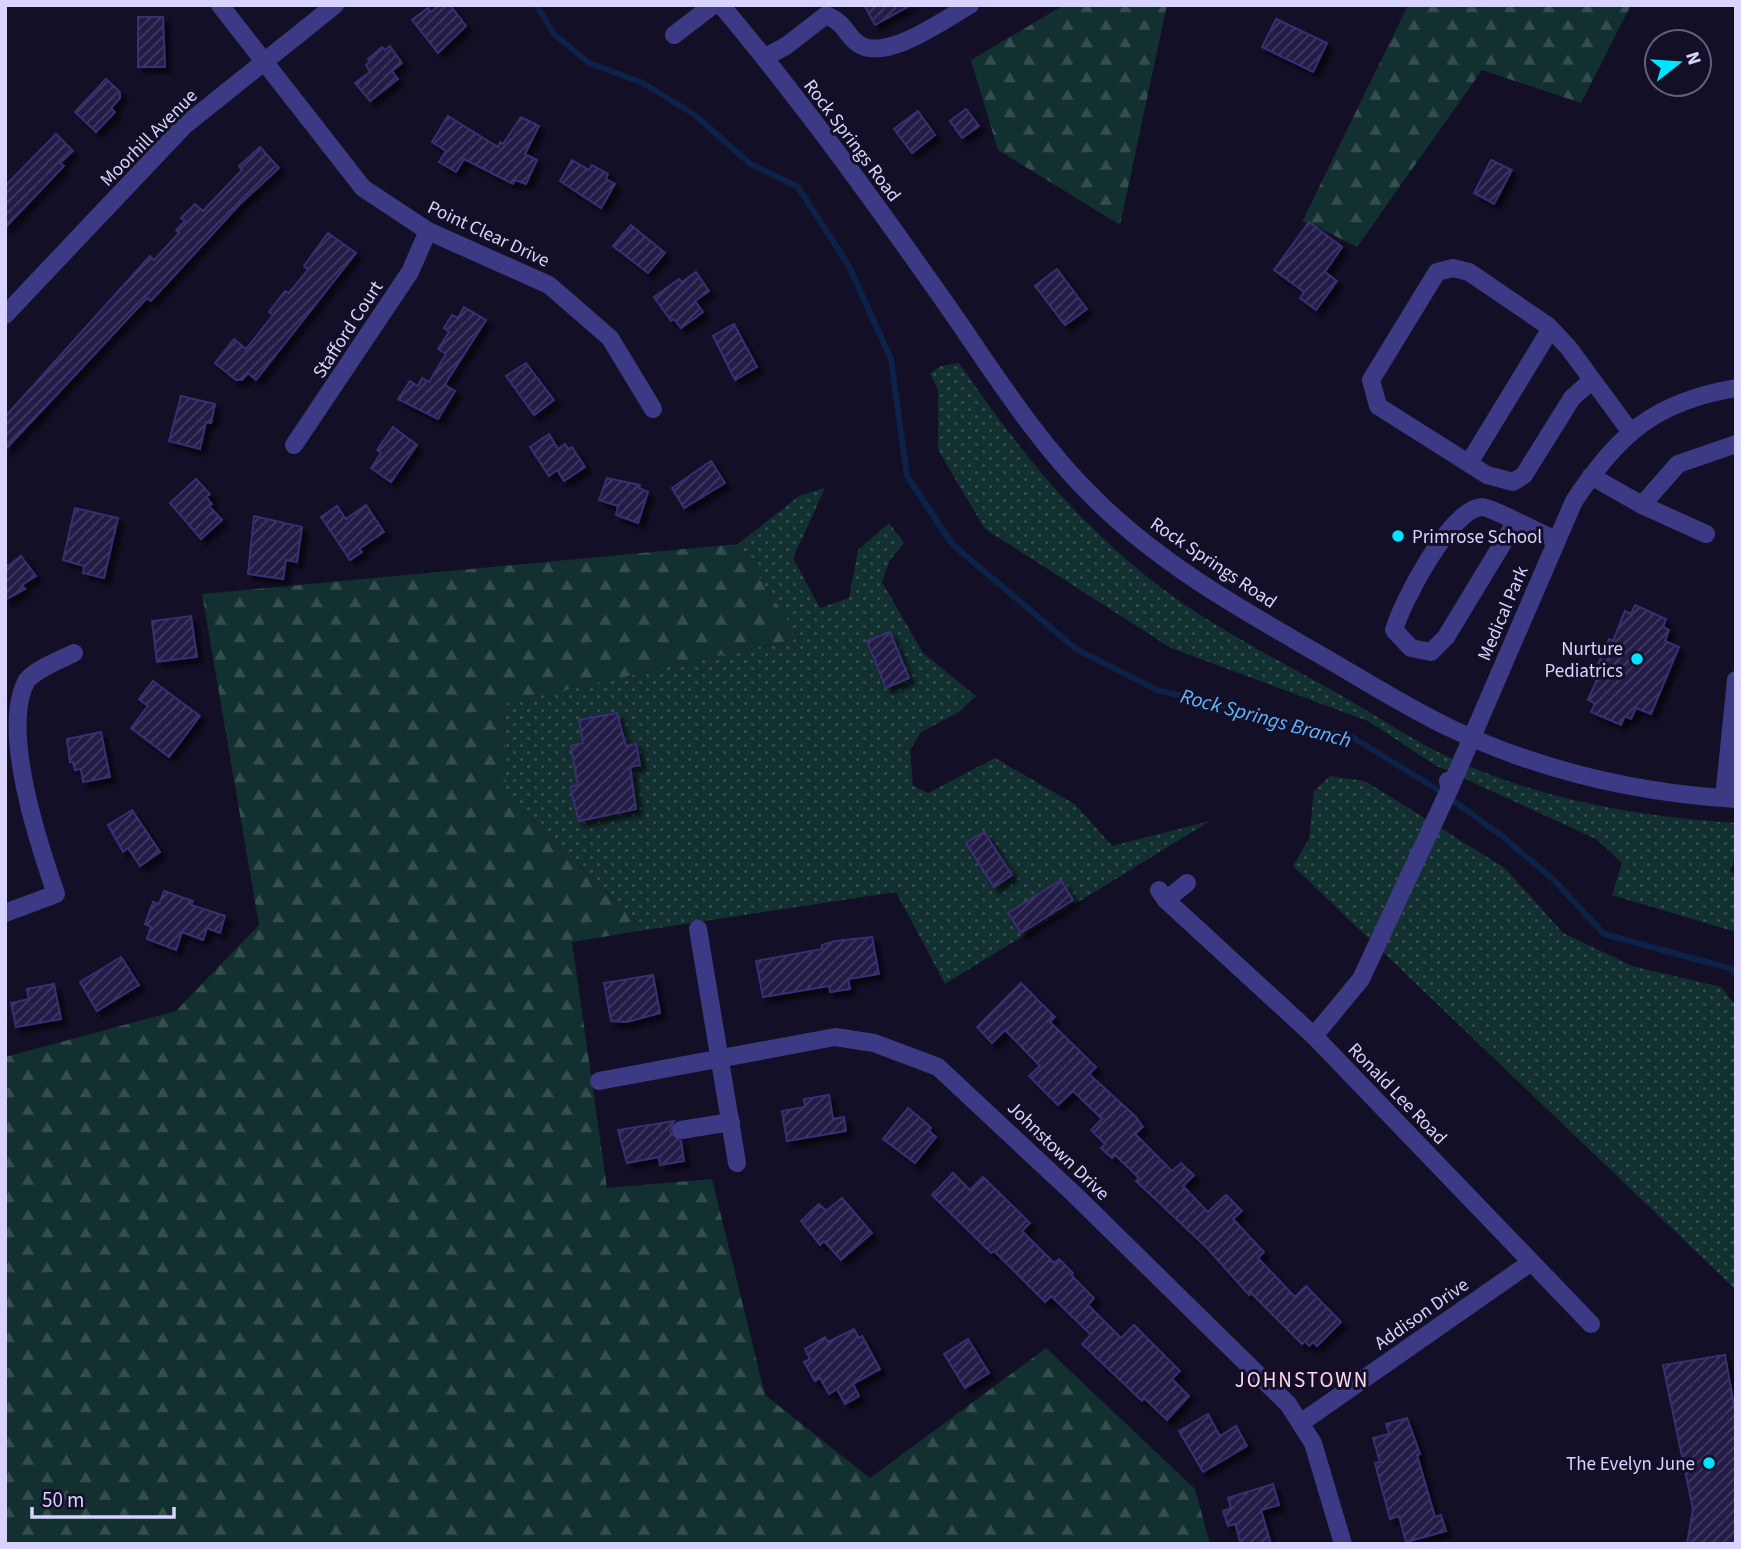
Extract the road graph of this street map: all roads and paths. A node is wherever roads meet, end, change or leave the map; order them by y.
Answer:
1 (220, 5) edge
2 (335, 5) edge
3 (713, 5) edge
4 (721, 5) edge
5 (970, 5) edge
6 (674, 35) dead end
7 (765, 57) junction
8 (263, 61) junction
9 (428, 231) junction
10 (5, 315) edge
11 (1550, 330) junction
12 (1591, 381) junction
13 (1736, 388) edge
14 (653, 409) dead end
15 (1630, 431) junction
16 (1736, 444) edge
17 (294, 445) dead end
18 (1469, 463) junction
19 (1591, 476) junction
20 (1642, 505) junction
21 (1515, 523) junction
22 (1706, 534) dead end
23 (1556, 540) junction
24 (74, 653) dead end
25 (1736, 680) edge
26 (1473, 738) junction
27 (1730, 799) edge
28 (1187, 883) dead end
29 (5, 913) edge
30 (698, 929) dead end
31 (1314, 1036) junction
32 (722, 1060) junction
33 (599, 1081) dead end
34 (731, 1122) junction
35 (681, 1130) dead end
36 (737, 1163) dead end
37 (1530, 1263) junction
38 (1591, 1324) dead end
39 (1302, 1422) junction
40 (1343, 1544) edge

1 - 8 street, Point Clear Drive
2 - 8 street, Moorhill Avenue
3 - 6 street
4 - 7 street, Rock Springs Road
5 - 7 street
7 - 26 street, Rock Springs Road
8 - 9 street, Point Clear Drive
8 - 10 street, Moorhill Avenue
9 - 14 street, Point Clear Drive
9 - 17 street, Stafford Court
11 - 12 street
11 - 18 street
11 - 18 street
12 - 15 street
12 - 18 street
13 - 15 street, Medical Park
15 - 19 street, Medical Park
16 - 20 street
19 - 20 street
19 - 23 street, Medical Park
20 - 22 street
21 - 21 street
21 - 23 street
23 - 26 street, Medical Park
24 - 29 street
25 - 27 street
26 - 27 street, Rock Springs Road
26 - 31 street, Medical Park
28 - 31 street, Ronald Lee Road
30 - 32 street
31 - 37 street, Ronald Lee Road
32 - 33 street, Johnstown Drive
32 - 34 street
32 - 39 street, Johnstown Drive
34 - 35 street
34 - 36 street
37 - 38 street, Ronald Lee Road
37 - 39 street, Addison Drive
39 - 40 street, Johnstown Drive

